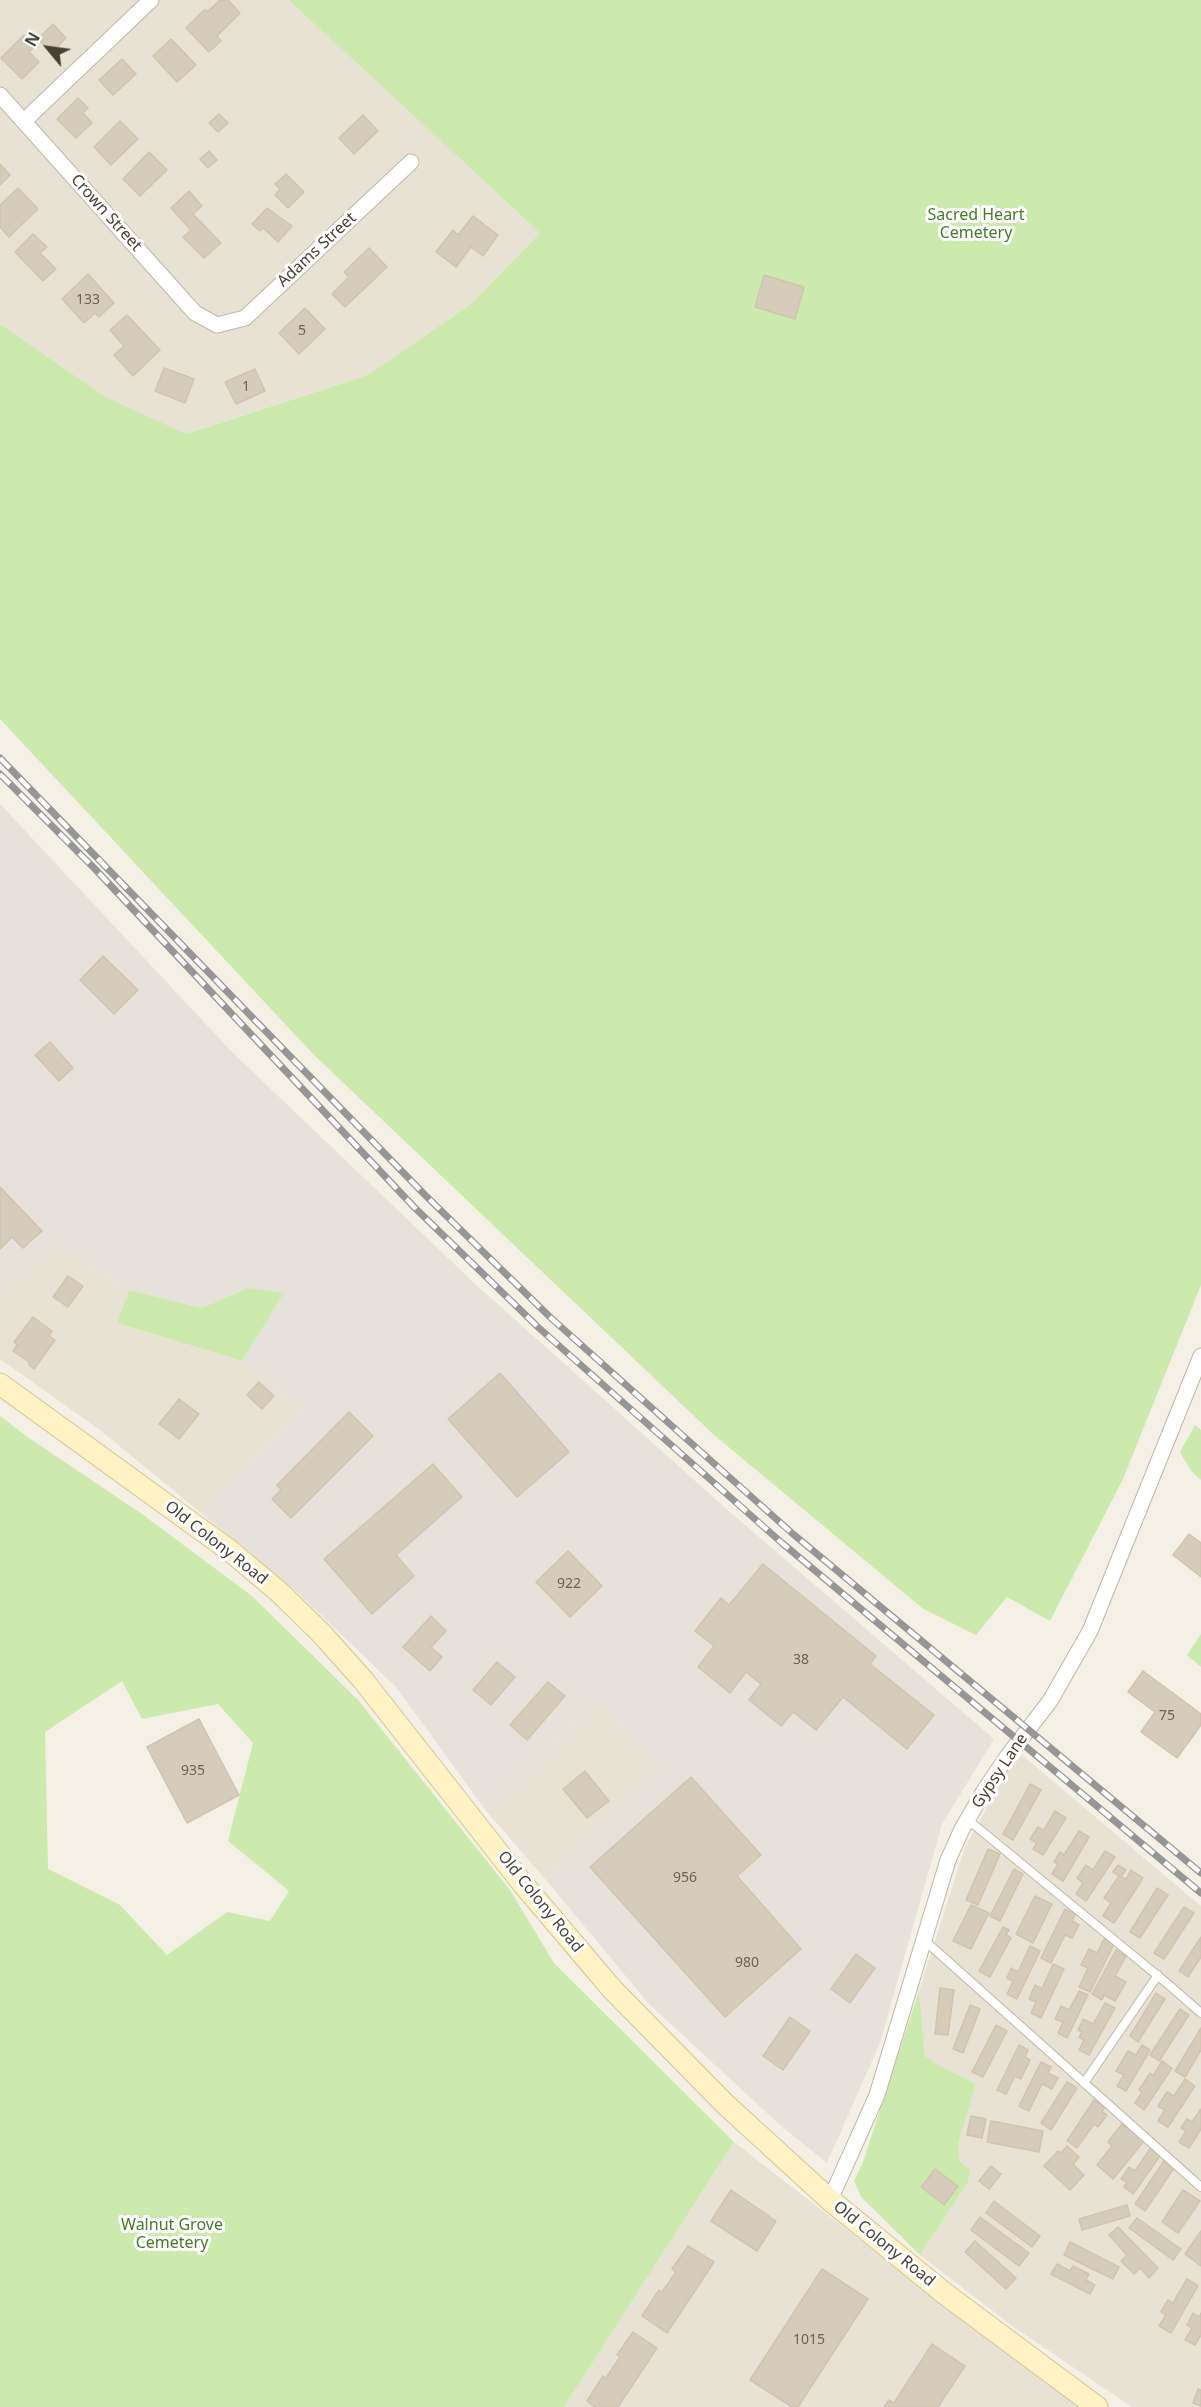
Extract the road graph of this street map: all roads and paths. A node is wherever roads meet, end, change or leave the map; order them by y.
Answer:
1 (151, 0) edge
2 (0, 95) edge
3 (24, 121) junction
4 (411, 162) dead end
5 (217, 325) joint
6 (1201, 1356) edge
7 (0, 1384) edge
8 (968, 1819) junction
9 (924, 1940) junction
10 (1158, 1975) junction
11 (1201, 2013) edge
12 (1084, 2083) junction
13 (1201, 2187) edge
14 (830, 2200) junction
15 (1097, 2407) edge

1 - 3 street
2 - 3 street, Crown Street
3 - 5 street, Crown Street
4 - 5 street, Adams Street
6 - 8 street, Gypsy Lane
7 - 14 main road, Old Colony Road
8 - 9 street, Gypsy Lane
8 - 10 lane
9 - 12 lane
9 - 14 street, Gypsy Lane
10 - 11 lane
10 - 12 lane
12 - 13 lane
14 - 15 main road, Old Colony Road

